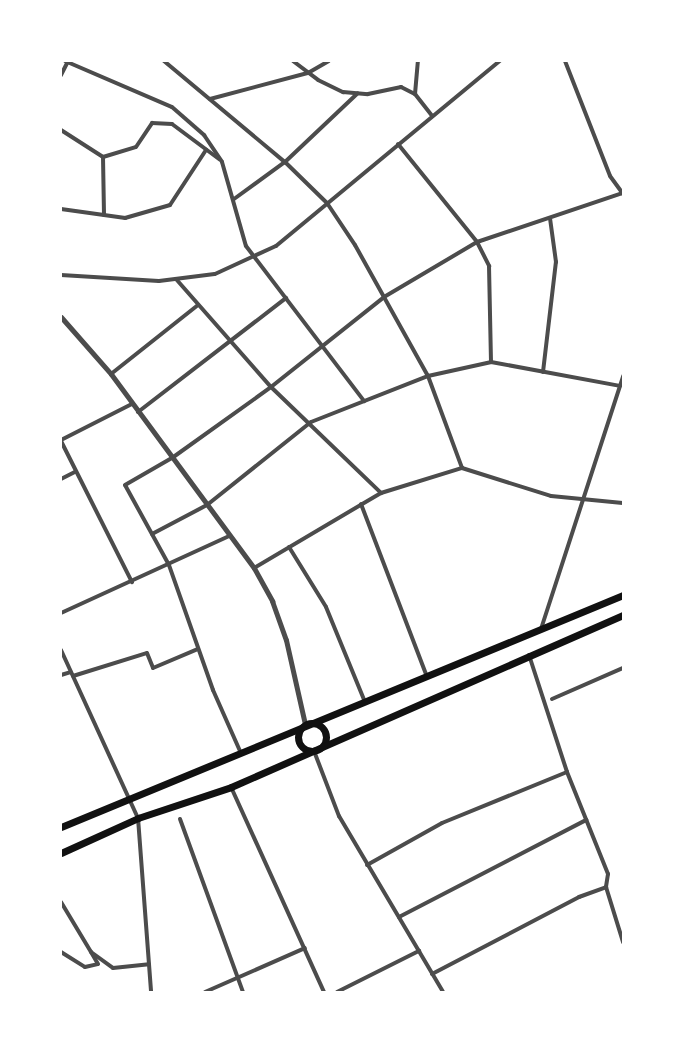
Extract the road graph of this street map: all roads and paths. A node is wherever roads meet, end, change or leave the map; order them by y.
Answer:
1 (164, 61) edge
2 (293, 61) edge
3 (329, 61) edge
4 (418, 61) edge
5 (500, 61) edge
6 (565, 61) edge
7 (67, 62) edge
8 (308, 73) junction
9 (61, 75) edge
10 (358, 93) junction
11 (415, 94) junction
12 (210, 99) junction
13 (432, 116) junction
14 (61, 130) edge
15 (398, 144) junction
16 (206, 150) junction
17 (103, 157) junction
18 (222, 162) junction
19 (285, 162) junction
20 (623, 193) edge
21 (234, 199) junction
22 (328, 203) junction
23 (61, 209) edge
24 (104, 215) junction
25 (550, 218) junction
26 (477, 242) junction
27 (252, 257) junction
28 (61, 275) edge
29 (176, 279) junction
30 (384, 297) junction
31 (286, 298) junction
32 (198, 305) junction
33 (61, 318) edge
34 (229, 342) junction
35 (323, 346) junction
36 (491, 362) junction
37 (543, 372) junction
38 (111, 374) junction
39 (428, 376) junction
40 (623, 376) edge
41 (620, 386) junction
42 (271, 387) junction
43 (364, 401) junction
44 (132, 404) junction
45 (138, 412) junction
46 (311, 422) junction
47 (61, 441) edge
48 (172, 458) junction
49 (462, 468) junction
50 (76, 472) junction
51 (61, 479) edge
52 (381, 493) junction
53 (583, 500) junction
54 (623, 503) edge
55 (361, 504) junction
56 (207, 505) junction
57 (152, 534) junction
58 (229, 536) junction
59 (289, 547) junction
60 (169, 565) junction
61 (254, 568) junction
62 (132, 582) junction
63 (623, 595) edge
64 (61, 613) edge
65 (623, 615) edge
66 (541, 630) junction
67 (198, 648) junction
68 (61, 650) edge
69 (529, 655) junction
70 (623, 668) edge
71 (72, 674) junction
72 (61, 675) edge
73 (427, 677) junction
74 (552, 699) dead end
75 (365, 702) junction
76 (308, 723) junction
77 (316, 750) junction
78 (240, 751) junction
79 (567, 772) junction
80 (231, 787) junction
81 (128, 798) junction
82 (138, 818) junction
83 (180, 819) dead end
84 (586, 820) junction
85 (61, 827) edge
86 (61, 852) edge
87 (368, 865) junction
88 (606, 887) junction
89 (61, 902) edge
90 (399, 917) junction
91 (623, 942) edge
92 (304, 948) junction
93 (419, 951) junction
94 (61, 952) edge
95 (91, 952) junction
96 (149, 964) junction
97 (432, 974) junction
98 (238, 979) junction
99 (151, 992) edge
100 (205, 992) edge
101 (243, 992) edge
102 (324, 992) edge
103 (337, 992) edge
104 (443, 992) edge

1 - 12 street
2 - 8 street
3 - 8 street
4 - 11 street
5 - 13 street
6 - 20 street
7 - 9 street
7 - 18 street
8 - 10 street
8 - 12 street
10 - 11 street
10 - 19 street
11 - 13 street
12 - 19 street
13 - 15 street
14 - 17 street
15 - 22 street
15 - 26 street
16 - 17 street
16 - 18 street
16 - 24 street
17 - 24 street
18 - 21 street
19 - 21 street
19 - 22 street
20 - 25 street
21 - 27 street
22 - 27 street
22 - 30 street
23 - 24 street
25 - 26 street
25 - 37 street
26 - 30 street
26 - 36 street
27 - 29 street
27 - 31 street
28 - 29 street
29 - 32 street
30 - 35 street
30 - 39 street
31 - 34 street
31 - 35 street
32 - 34 street
32 - 38 street
33 - 38 street
34 - 42 street
34 - 45 street
35 - 42 street
35 - 43 street
36 - 37 street
36 - 39 street
37 - 41 street
38 - 44 street
39 - 43 street
39 - 49 street
40 - 41 street
41 - 53 street
42 - 46 street
42 - 48 street
43 - 46 street
44 - 45 street
44 - 47 street
45 - 48 street
46 - 52 street
46 - 56 street
47 - 50 street
48 - 56 street
48 - 57 street
49 - 52 street
49 - 53 street
50 - 51 street
50 - 62 street
52 - 55 street
53 - 54 street
53 - 66 street
55 - 59 street
55 - 73 street
56 - 57 street
56 - 58 street
57 - 60 street
58 - 60 street
58 - 61 street
59 - 61 street
59 - 75 street
60 - 62 street
60 - 67 street
61 - 76 street
62 - 64 street
63 - 66 highway
65 - 69 highway
66 - 73 highway
67 - 71 street
67 - 78 street
68 - 71 street
69 - 77 highway
69 - 79 street
70 - 74 street
71 - 72 street
71 - 81 street
73 - 75 highway
75 - 76 highway
76 - 77 highway
76 - 77 highway
76 - 78 highway
77 - 80 highway
77 - 87 street
78 - 81 highway
79 - 84 street
79 - 87 street
80 - 82 highway
80 - 92 street
81 - 82 street
81 - 85 highway
82 - 86 highway
82 - 96 street
83 - 98 street
84 - 88 street
84 - 90 street
87 - 90 street
88 - 91 street
88 - 97 street
89 - 95 street
90 - 93 street
92 - 98 street
92 - 102 street
93 - 97 street
93 - 103 street
94 - 95 street
95 - 96 street
96 - 99 street
97 - 104 street
98 - 100 street
98 - 101 street

